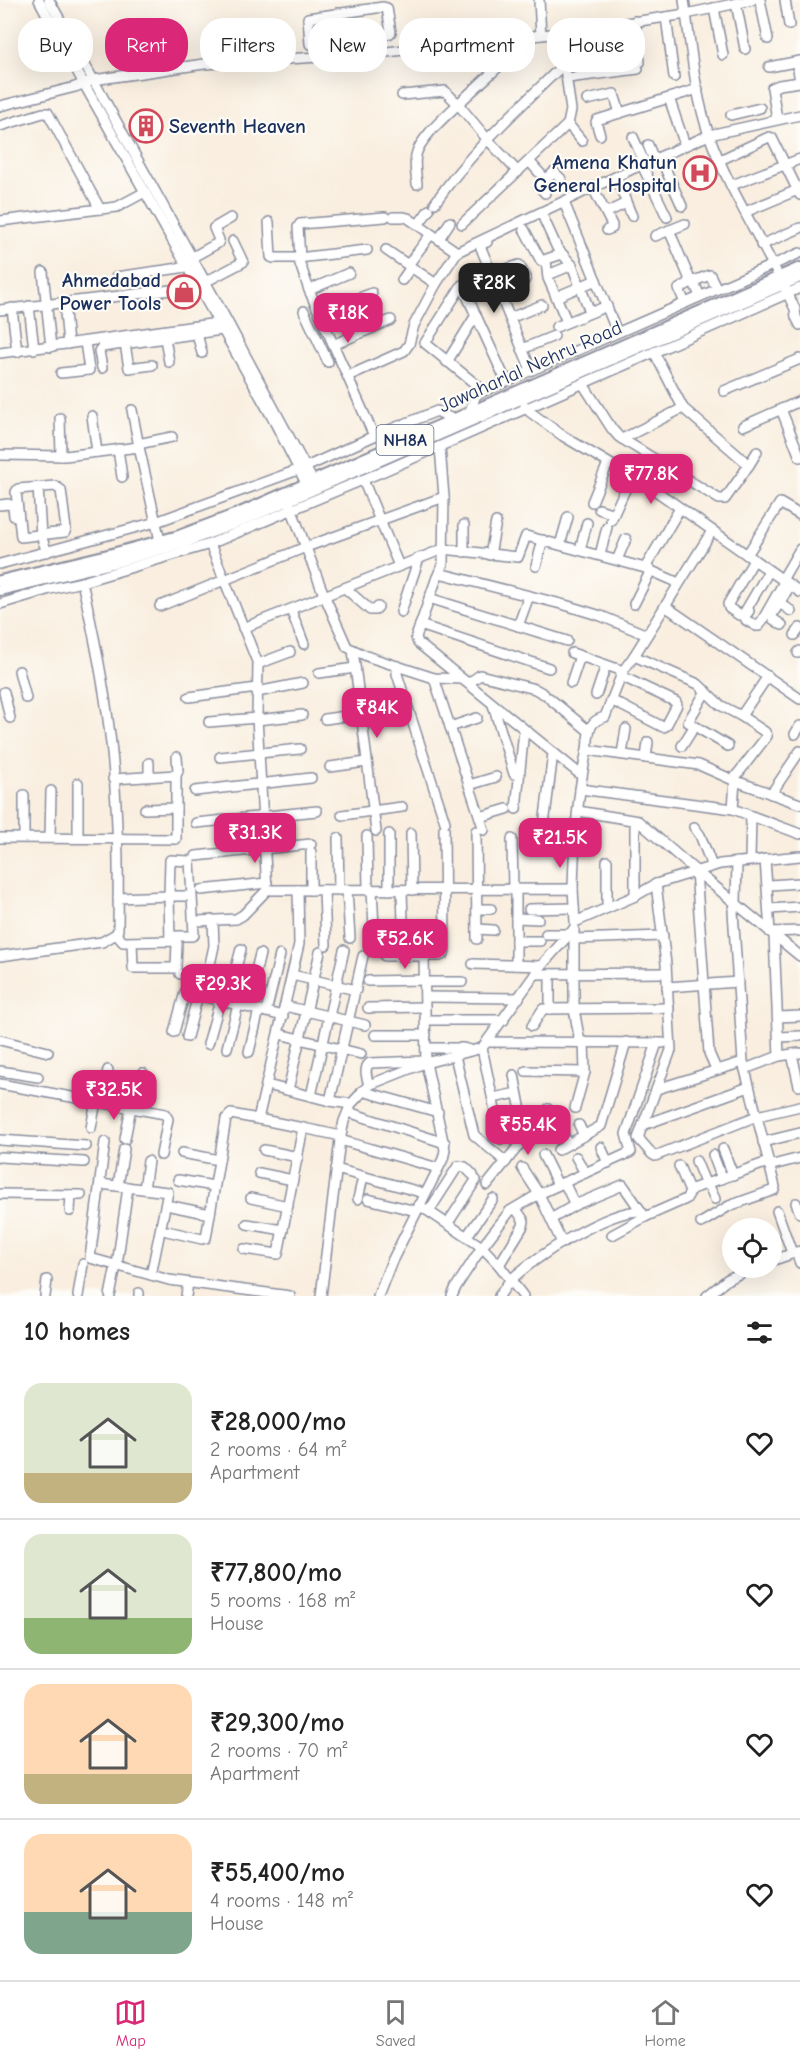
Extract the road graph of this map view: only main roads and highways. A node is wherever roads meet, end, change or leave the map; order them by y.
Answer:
1 (800, 268) edge
2 (800, 277) edge
3 (783, 285) junction
4 (313, 490) junction
5 (0, 581) edge
6 (0, 590) edge

1 - 3 main road, Jawaharlal Nehru Road / NH8A
2 - 3 main road, Jawaharlal Nehru Road / NH8A
3 - 4 main road, Jawaharlal Nehru Road / NH8A
3 - 4 main road, Jawaharlal Nehru Road / NH8A
4 - 5 main road, Jawaharlal Nehru Road / NH8A
4 - 6 main road, Jawaharlal Nehru Road / NH8A

